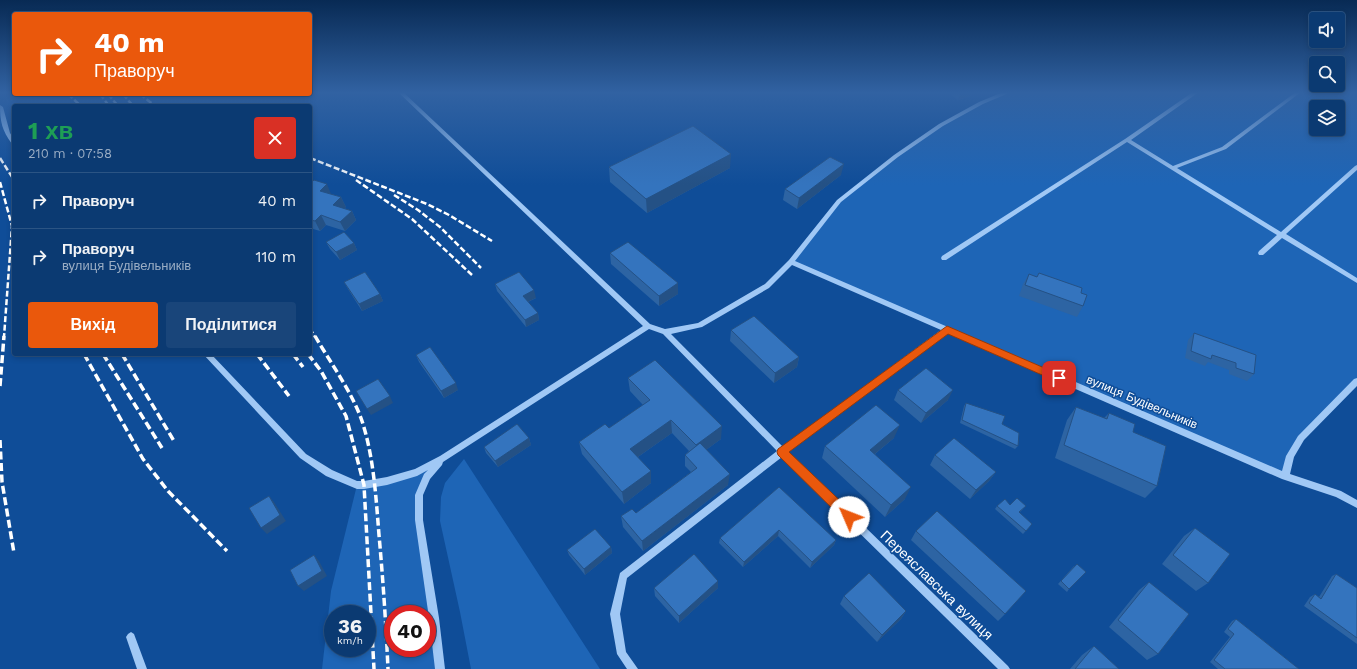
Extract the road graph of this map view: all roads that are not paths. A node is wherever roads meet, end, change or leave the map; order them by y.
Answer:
1 (4, 123) edge
2 (433, 123) edge
3 (944, 123) edge
4 (1151, 123) edge
5 (1257, 123) edge
6 (1127, 140) junction
7 (12, 141) edge
8 (1357, 167) edge
9 (1172, 168) junction
10 (1280, 235) junction
11 (1261, 253) dead end
12 (944, 258) dead end
13 (791, 262) junction
14 (1357, 281) edge
15 (648, 326) junction
16 (947, 330) junction
17 (665, 332) junction
18 (209, 356) edge
19 (1357, 381) edge
20 (782, 452) junction
21 (443, 458) junction
22 (1285, 476) junction
23 (1357, 504) edge
24 (131, 637) dead end
25 (142, 669) edge
26 (440, 669) edge
27 (633, 669) edge
28 (1005, 669) edge

1 - 7 street
2 - 15 street
3 - 13 street
4 - 6 street
5 - 9 street
6 - 9 street
6 - 12 street
8 - 10 street
9 - 10 street
10 - 11 street
10 - 14 street
13 - 16 street, вулиця Будівельників
13 - 17 street
15 - 17 street
15 - 21 street
16 - 20 street
16 - 22 street, вулиця Будівельників
17 - 20 street, Переяславська вулиця
18 - 21 street
19 - 22 street
20 - 27 street
20 - 28 street, Переяславська вулиця
21 - 26 street
22 - 23 street, вулиця Будівельників
24 - 25 street

